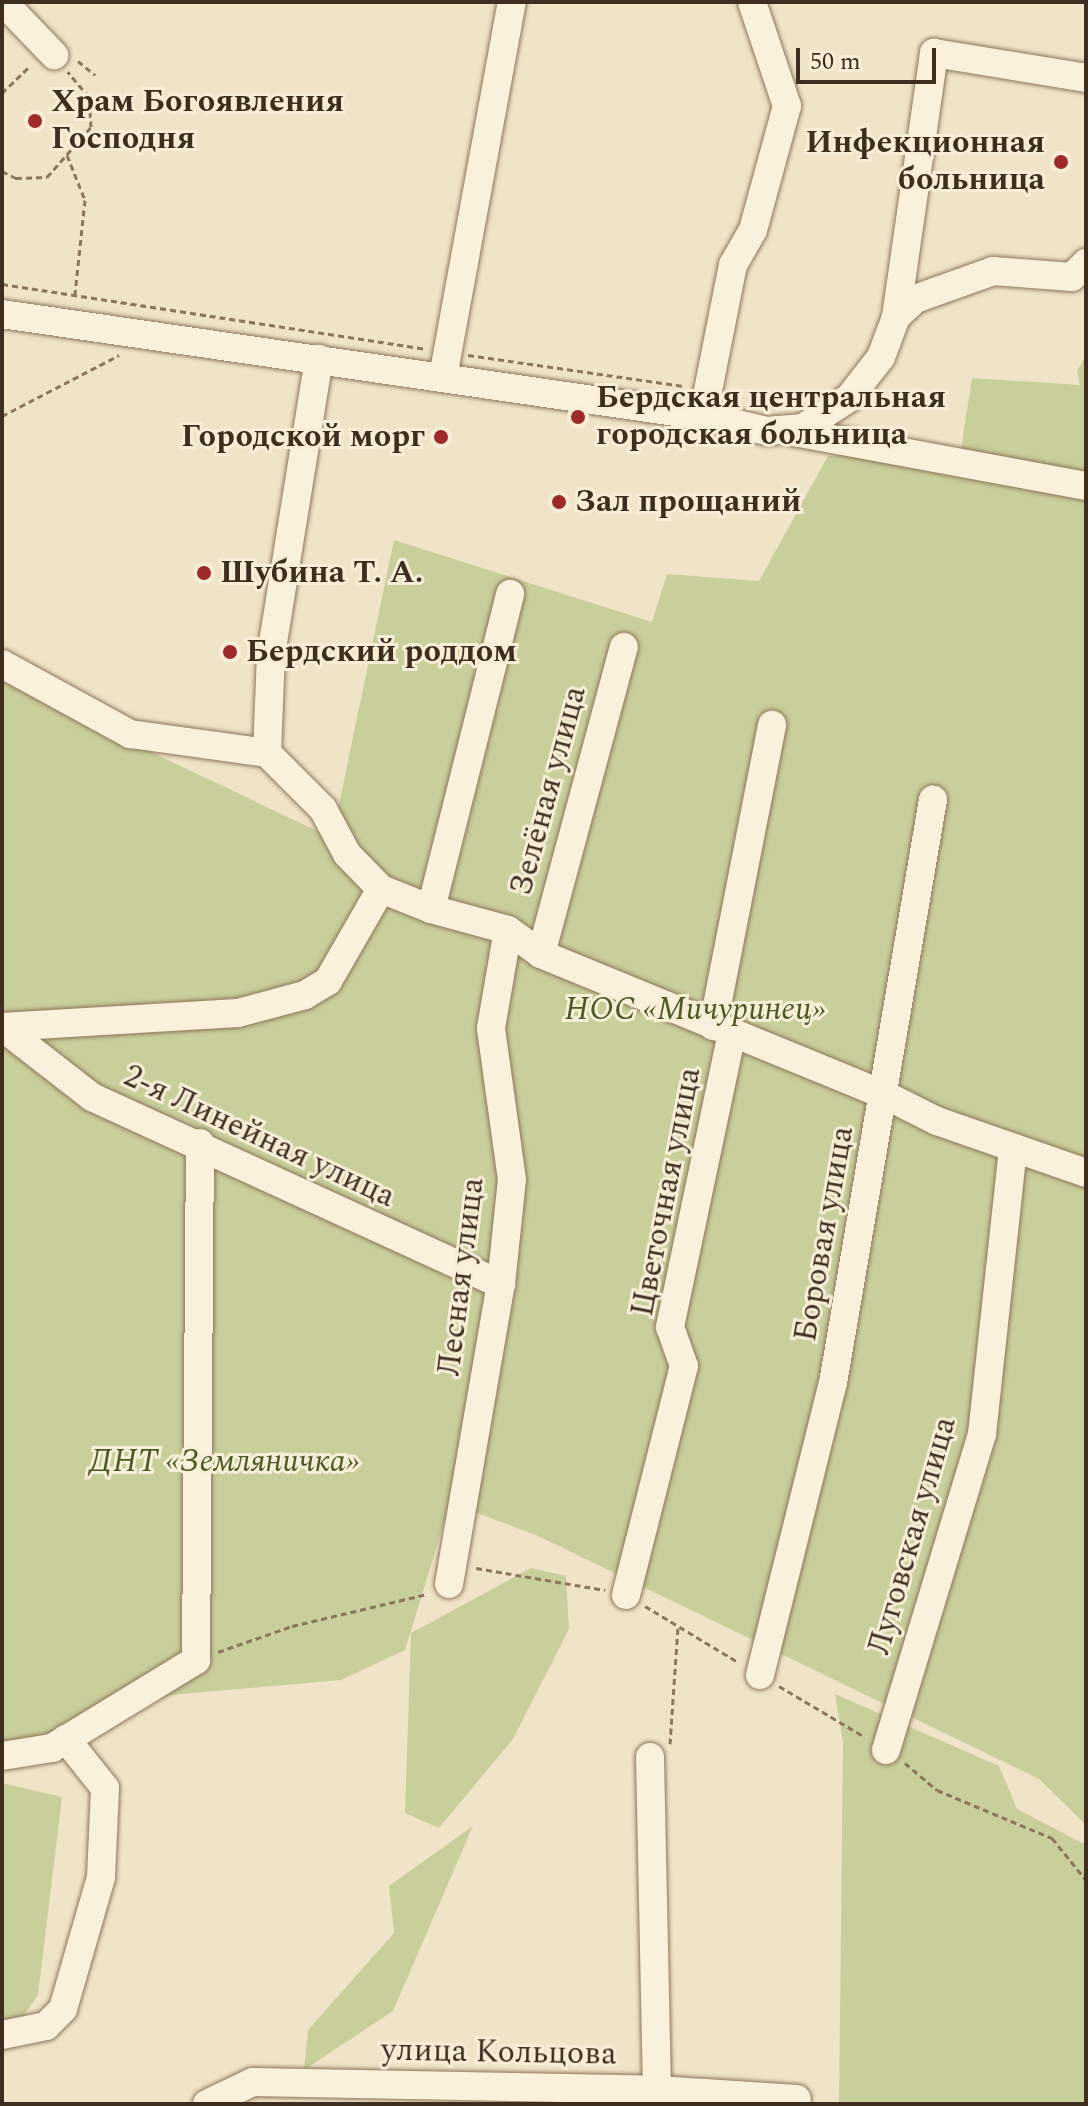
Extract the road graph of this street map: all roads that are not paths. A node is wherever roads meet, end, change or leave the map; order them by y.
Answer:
1 (3, 2) edge
2 (512, 2) edge
3 (752, 2) edge
4 (50, 62) road end
5 (1086, 78) edge
6 (1086, 263) edge
7 (2, 314) edge
8 (896, 317) junction
9 (319, 359) junction
10 (445, 365) junction
11 (703, 416) junction
12 (788, 431) junction
13 (1086, 486) edge
14 (510, 594) dead end
15 (624, 647) dead end
16 (2, 664) edge
17 (772, 725) dead end
18 (267, 753) junction
19 (933, 800) dead end
20 (381, 889) junction
21 (431, 909) junction
22 (508, 930) junction
23 (541, 954) junction
24 (2, 1027) edge
25 (722, 1030) junction
26 (885, 1095) junction
27 (200, 1143) junction
28 (1013, 1148) junction
29 (1086, 1173) edge
30 (501, 1284) junction
31 (449, 1584) road end
32 (626, 1595) road end
33 (760, 1675) road end
34 (66, 1739) junction
35 (886, 1750) road end
36 (2, 1756) edge
37 (660, 1756) road end
38 (2, 2035) edge
39 (657, 2090) junction
40 (797, 2099) dead end
41 (207, 2104) edge

1 - 4 street
2 - 10 street
3 - 11 street
5 - 8 street
6 - 8 street
7 - 9 street
8 - 12 street
9 - 10 street
9 - 18 street
10 - 11 street
11 - 12 street
12 - 13 street
14 - 21 street
15 - 23 street, Зелёная улица
16 - 18 street
17 - 25 street, Цветочная улица
18 - 20 street
19 - 26 street, Боровая улица
20 - 21 street
20 - 24 street
21 - 22 street
22 - 23 street
22 - 30 street, Лесная улица
23 - 25 street
24 - 27 street, 2-я Линейная улица
25 - 26 street
25 - 32 street, Цветочная улица
26 - 28 street
26 - 33 street, Боровая улица
27 - 30 street, 2-я Линейная улица
27 - 34 street
28 - 29 street
28 - 35 street, Луговская улица
30 - 31 street, Лесная улица
34 - 36 street
34 - 38 street
37 - 39 street
39 - 40 street, улица Кольцова
39 - 41 street, улица Кольцова

